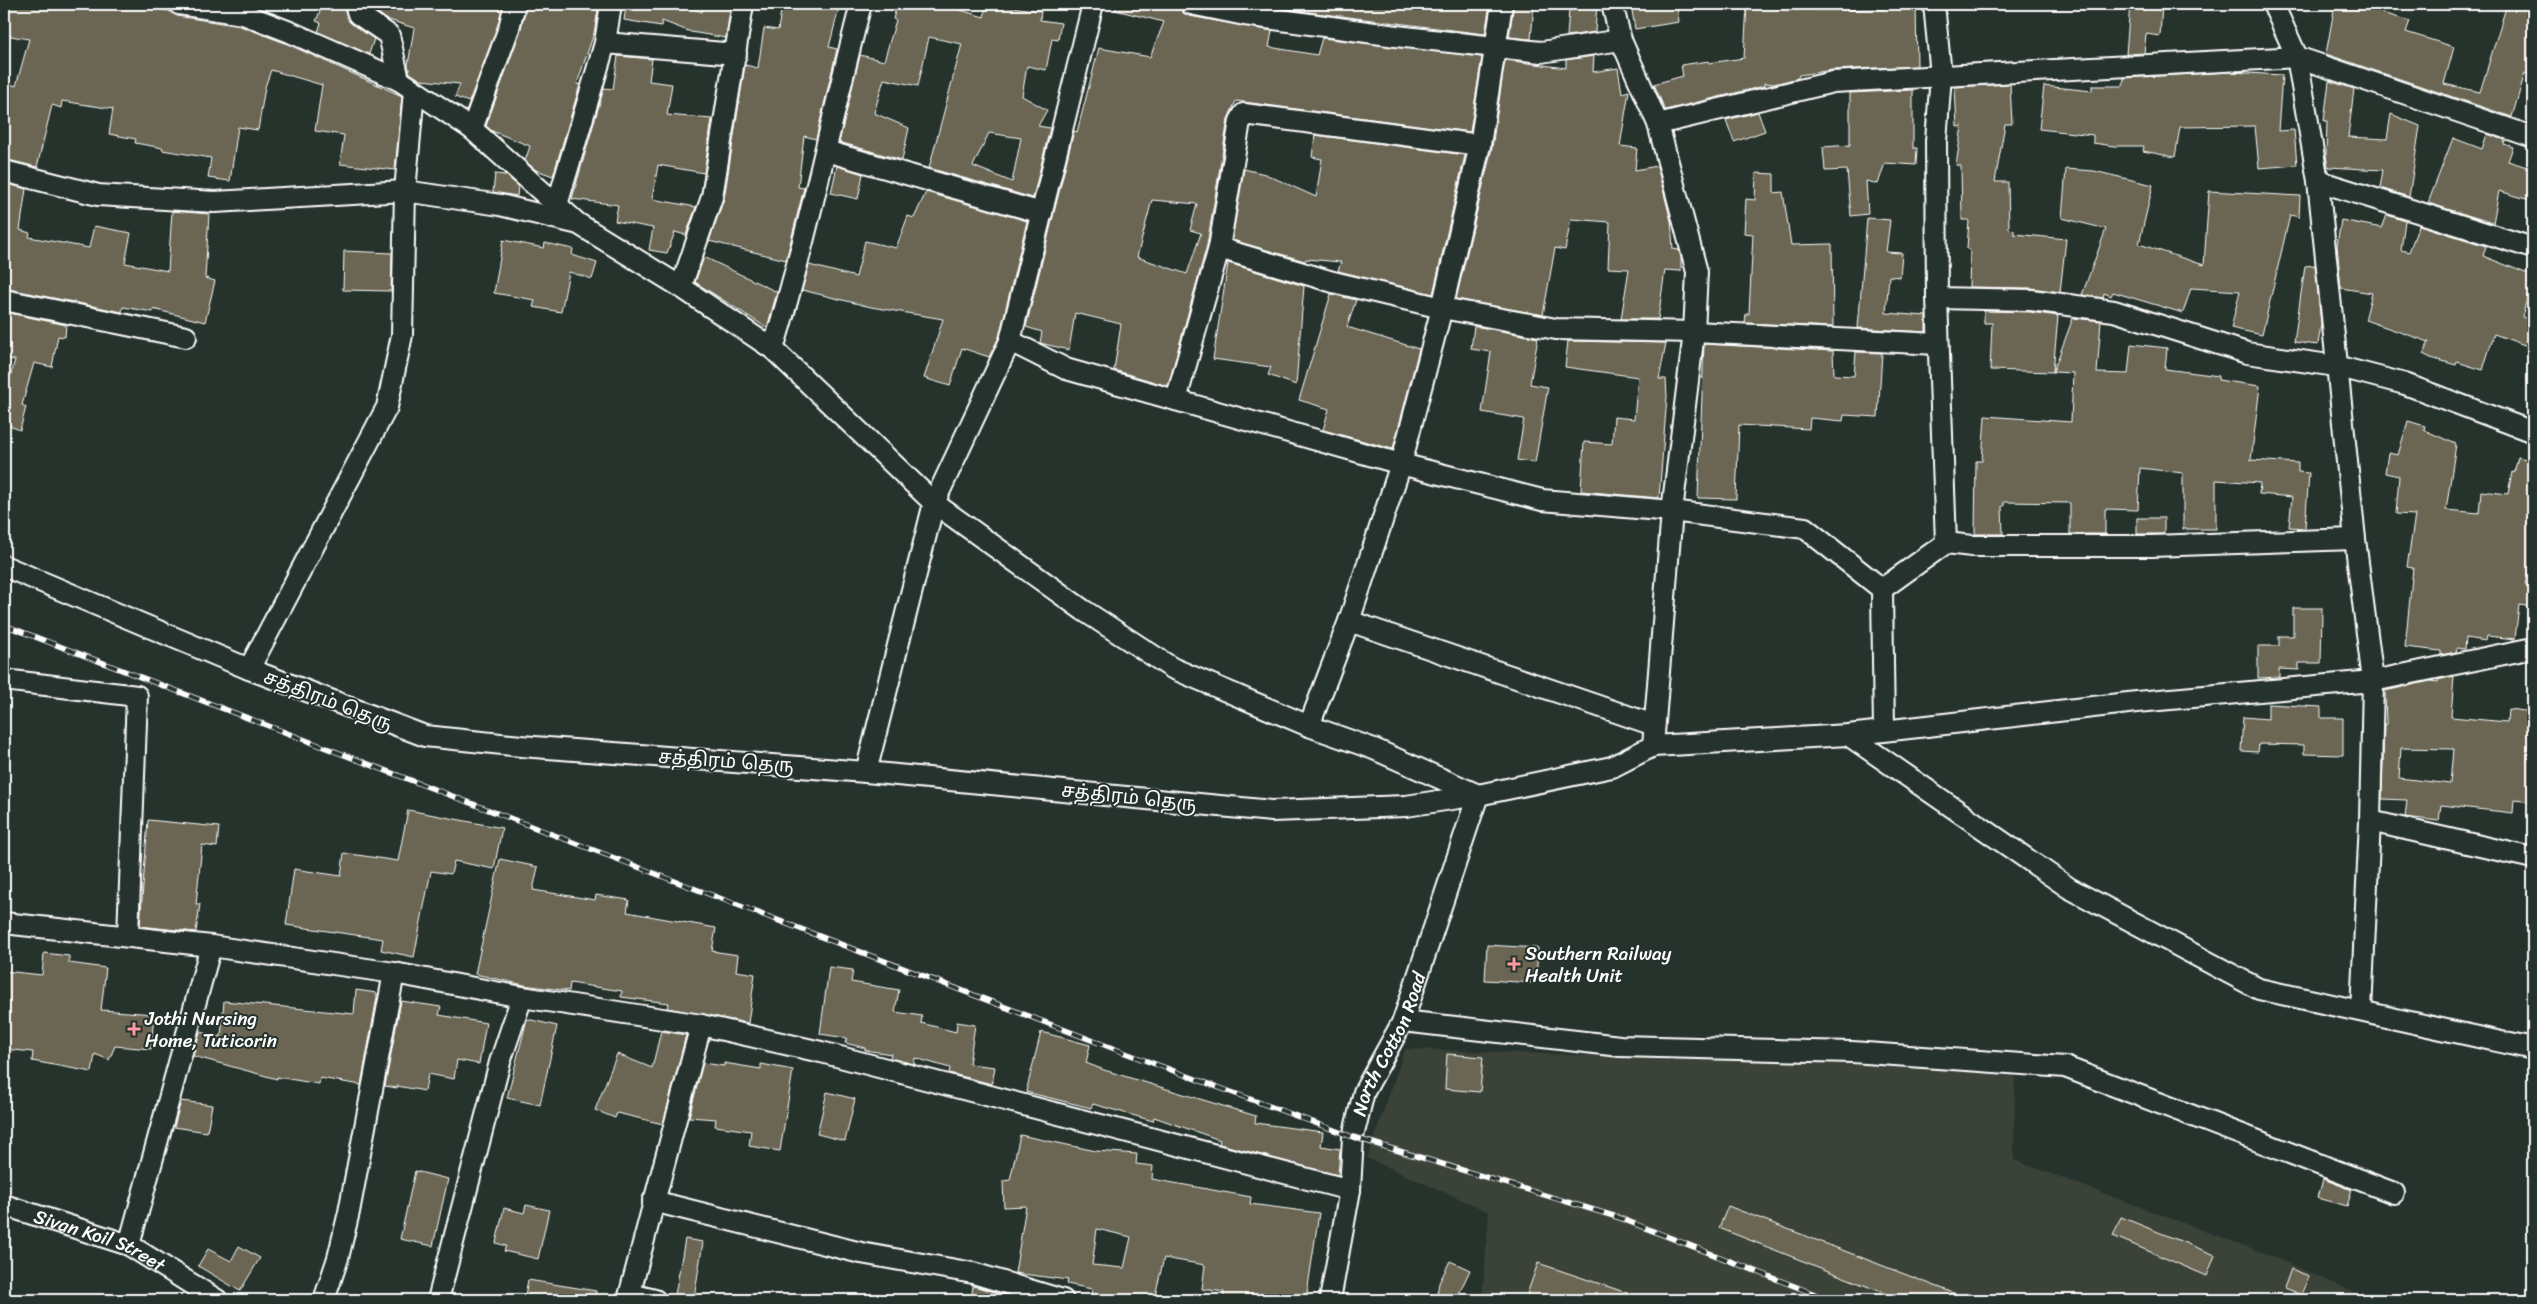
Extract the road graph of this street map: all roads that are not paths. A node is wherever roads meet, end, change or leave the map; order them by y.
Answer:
1 (180, 4) edge
2 (354, 4) edge
3 (515, 4) edge
4 (611, 4) edge
5 (743, 4) edge
6 (861, 4) edge
7 (1093, 4) edge
8 (1191, 4) edge
9 (1502, 4) edge
10 (1612, 4) edge
11 (1934, 4) edge
12 (2273, 4) edge
13 (1621, 40) junction
14 (605, 43) junction
15 (1495, 47) junction
16 (736, 54) junction
17 (2297, 57) junction
18 (1940, 75) junction
19 (406, 86) junction
20 (1658, 124) junction
21 (472, 129) junction
22 (2533, 137) edge
23 (1480, 145) junction
24 (826, 151) junction
25 (4, 172) edge
26 (2318, 181) junction
27 (405, 191) junction
28 (557, 204) junction
29 (1042, 213) junction
30 (578, 223) junction
31 (1219, 248) junction
32 (2533, 248) edge
33 (681, 287) junction
34 (1936, 298) junction
35 (4, 300) edge
36 (1442, 308) junction
37 (1694, 332) junction
38 (186, 336) dead end
39 (1010, 341) junction
40 (1938, 344) junction
41 (773, 350) junction
42 (2336, 366) junction
43 (1176, 400) junction
44 (2533, 432) edge
45 (1401, 464) junction
46 (934, 503) junction
47 (1672, 511) junction
48 (2355, 539) junction
49 (1946, 543) junction
50 (4, 566) edge
51 (1882, 589) junction
52 (1349, 621) junction
53 (2533, 648) edge
54 (249, 669) junction
55 (4, 680) edge
56 (2373, 681) junction
57 (1654, 725) junction
58 (1309, 726) junction
59 (1884, 731) junction
60 (1848, 735) junction
61 (1653, 746) junction
62 (866, 772) junction
63 (1478, 795) junction
64 (2370, 821) junction
65 (2533, 858) edge
66 (4, 923) edge
67 (128, 936) junction
68 (212, 946) junction
69 (394, 972) junction
70 (522, 998) junction
71 (2361, 1011) junction
72 (1403, 1020) junction
73 (701, 1025) junction
74 (2533, 1049) edge
75 (1350, 1190) junction
76 (2394, 1193) dead end
77 (653, 1200) junction
78 (4, 1204) edge
79 (129, 1245) junction
80 (629, 1297) edge
81 (217, 1300) edge
82 (324, 1300) edge
83 (438, 1300) edge
84 (655, 1300) edge
85 (1063, 1300) edge
86 (1330, 1300) edge

1 - 19 street
2 - 19 street
3 - 21 street
4 - 14 street
5 - 16 street
6 - 24 street
7 - 29 street
8 - 15 street
9 - 15 street
10 - 13 street
11 - 18 street
12 - 17 street
13 - 15 street
13 - 20 street
14 - 16 street
14 - 28 street
15 - 23 street
16 - 33 street
17 - 18 street
17 - 22 street
17 - 26 street
18 - 20 street
18 - 34 street
19 - 21 street
19 - 27 street
20 - 37 street
21 - 28 street
23 - 31 street
23 - 36 street
24 - 29 street
24 - 41 street
25 - 27 street
26 - 32 street
26 - 42 street
27 - 30 street
27 - 54 street
28 - 30 street
29 - 39 street
30 - 33 street
31 - 36 street
31 - 43 street
33 - 41 street
34 - 40 street
34 - 42 street
35 - 38 street
36 - 37 street
36 - 45 street
37 - 40 street
37 - 47 street
39 - 43 street
39 - 46 street
40 - 49 street
41 - 46 street
42 - 44 street
42 - 48 street
43 - 45 street
45 - 47 street
45 - 52 street
46 - 58 street
46 - 62 street
47 - 51 street
47 - 57 street
48 - 49 street
48 - 56 street
49 - 51 street
50 - 54 street, சத்திரம் தெரு
51 - 59 street
52 - 57 street
52 - 58 street
53 - 56 street
54 - 62 street, சத்திரம் தெரு
55 - 67 street
56 - 59 street
56 - 64 street
57 - 61 street
58 - 63 street
59 - 60 street
60 - 61 street
60 - 71 street
61 - 63 street, சத்திரம் தெரு
62 - 63 street, சத்திரம் தெரு
63 - 72 street, North Cotton Road
64 - 65 street
64 - 71 street
66 - 67 street
67 - 68 street
68 - 69 street
68 - 79 street
69 - 70 street
69 - 82 street
70 - 73 street
70 - 83 street
71 - 74 street
72 - 75 street, North Cotton Road
72 - 76 street
73 - 75 street
73 - 77 street
75 - 86 street, North Cotton Road
77 - 80 street
77 - 85 street
78 - 79 street, Sivan Koil Street
79 - 81 street, Sivan Koil Street
80 - 84 street

